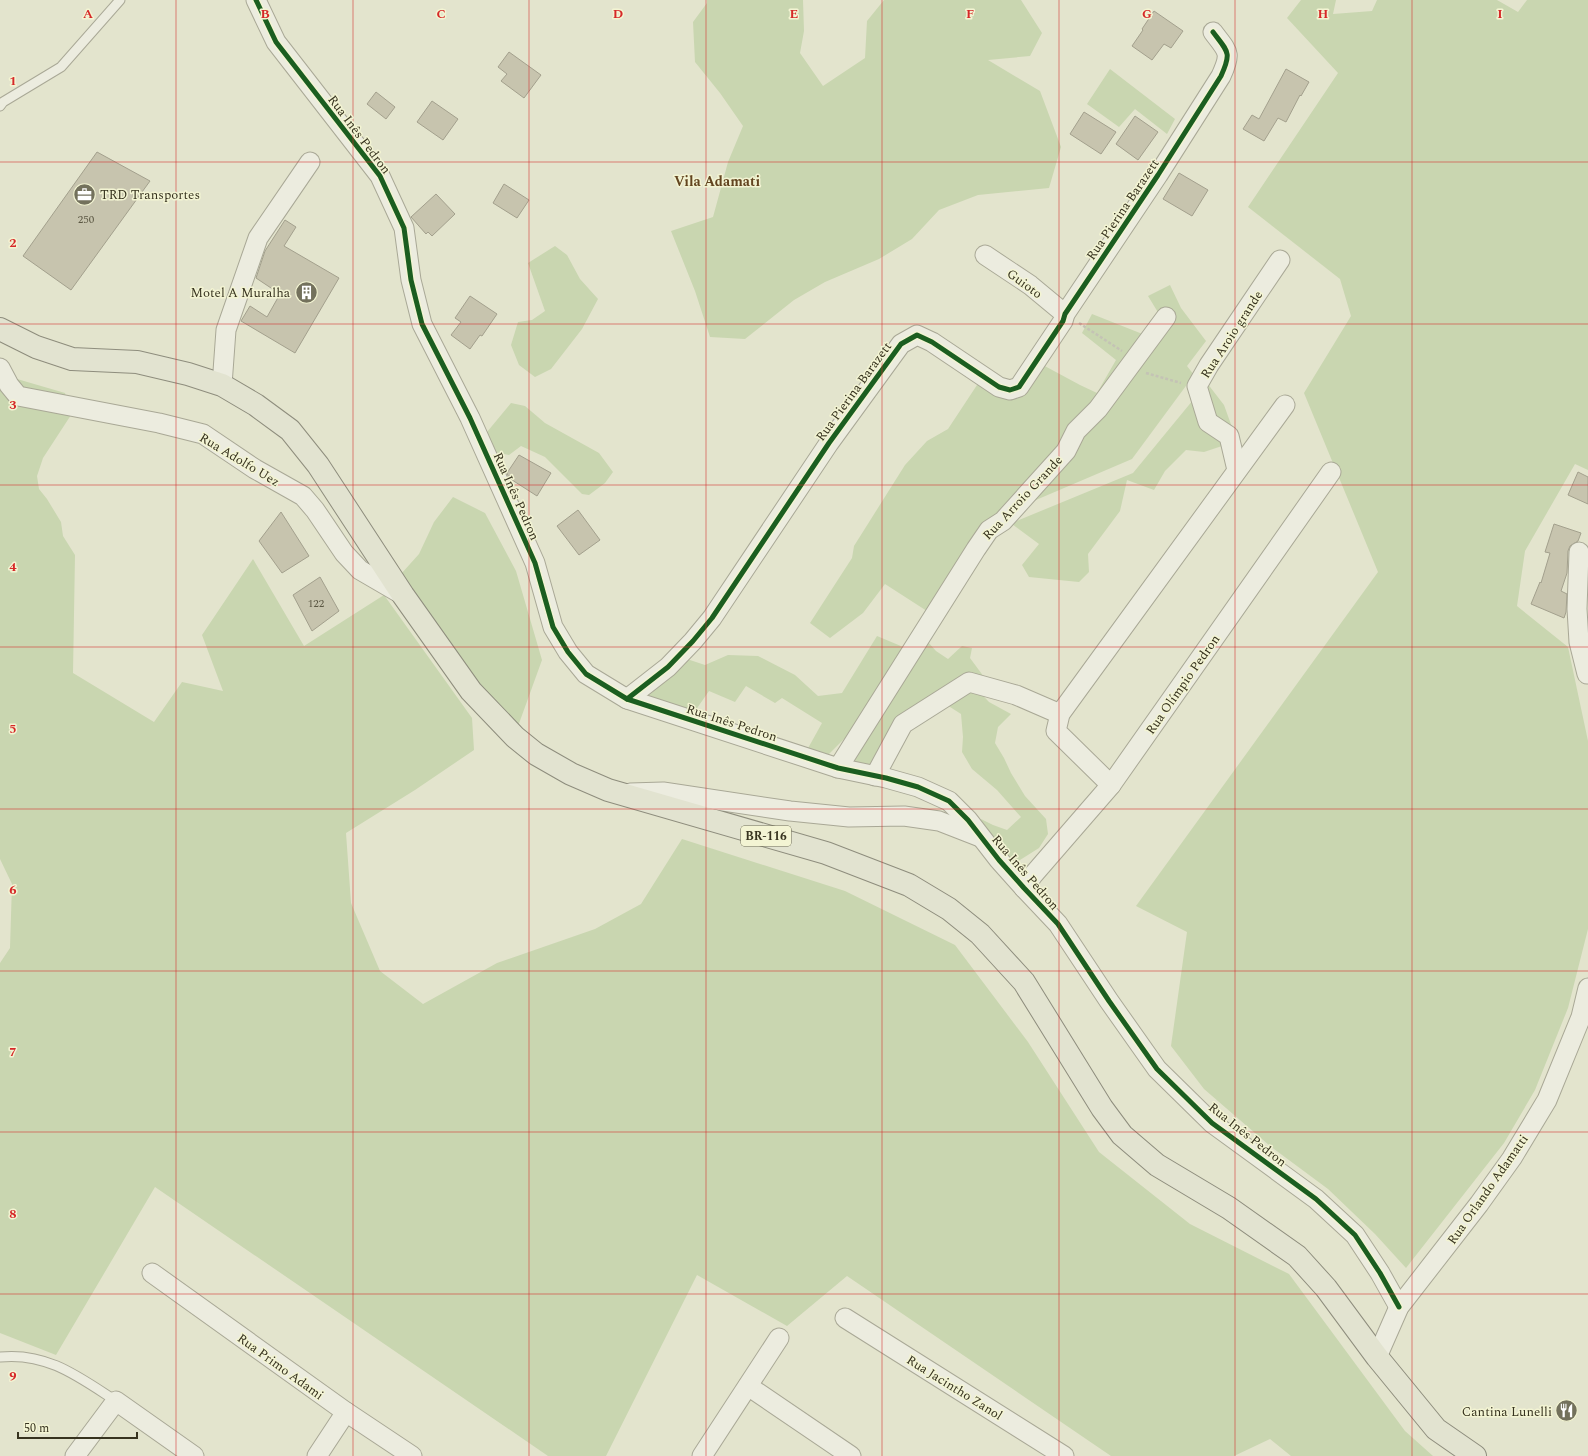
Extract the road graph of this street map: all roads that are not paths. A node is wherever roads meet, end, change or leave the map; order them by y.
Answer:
1 (120, 0) edge
2 (256, 0) edge
3 (1213, 32) dead end
4 (0, 106) edge
5 (310, 162) dead end
6 (984, 255) dead end
7 (1280, 260) dead end
8 (1065, 314) junction
9 (1166, 316) dead end
10 (0, 329) edge
11 (0, 368) edge
12 (222, 385) junction
13 (1285, 405) dead end
14 (1237, 470) junction
15 (1331, 472) dead end
16 (1579, 552) dead end
17 (403, 595) junction
18 (1588, 675) edge
19 (627, 699) junction
20 (1060, 714) junction
21 (838, 768) junction
22 (875, 776) junction
23 (1111, 785) junction
24 (618, 793) junction
25 (982, 838) junction
26 (1024, 888) junction
27 (1588, 988) edge
28 (152, 1273) dead end
29 (1399, 1307) junction
30 (845, 1318) dead end
31 (779, 1338) dead end
32 (0, 1357) edge
33 (1377, 1357) junction
34 (748, 1386) junction
35 (116, 1400) junction
36 (346, 1412) junction
37 (75, 1456) edge
38 (194, 1456) edge
39 (317, 1456) edge
40 (412, 1456) edge
41 (702, 1456) edge
42 (851, 1456) edge
43 (1064, 1456) edge
44 (1475, 1456) edge

1 - 4 lane
2 - 19 street, Rua Inês Pedron
3 - 8 street, Rua Pierina Barazett
5 - 12 street
6 - 8 street, Guioto
7 - 14 street, Rua Aroio grande
8 - 19 street, Rua Pierina Barazett
9 - 21 street, Rua Arroio Grande
10 - 12 main road, BR-116
11 - 17 street, Rua Adolfo Uez
12 - 17 main road, BR-116
13 - 14 street
14 - 20 street
15 - 23 street, Rua Olímpio Pedron
16 - 18 street
17 - 24 main road, BR-116
19 - 21 street, Rua Inês Pedron
20 - 22 street
20 - 23 street
21 - 22 street, Rua Inês Pedron
22 - 25 street, Rua Inês Pedron
23 - 26 street, Rua Olímpio Pedron
24 - 25 street, Rua Inês Pedron
24 - 33 main road, BR-116
25 - 26 street, Rua Inês Pedron
26 - 29 street, Rua Inês Pedron
27 - 29 street, Rua Orlando Adamatti
28 - 36 street, Rua Primo Adami
29 - 33 street, Rua Orlando Adamatti
30 - 43 street, Rua Jacintho Zanol
31 - 34 street
32 - 35 lane
33 - 44 main road, BR-116
34 - 41 street
34 - 42 street
35 - 37 street
35 - 38 street
36 - 39 street
36 - 40 street, Rua Primo Adami

